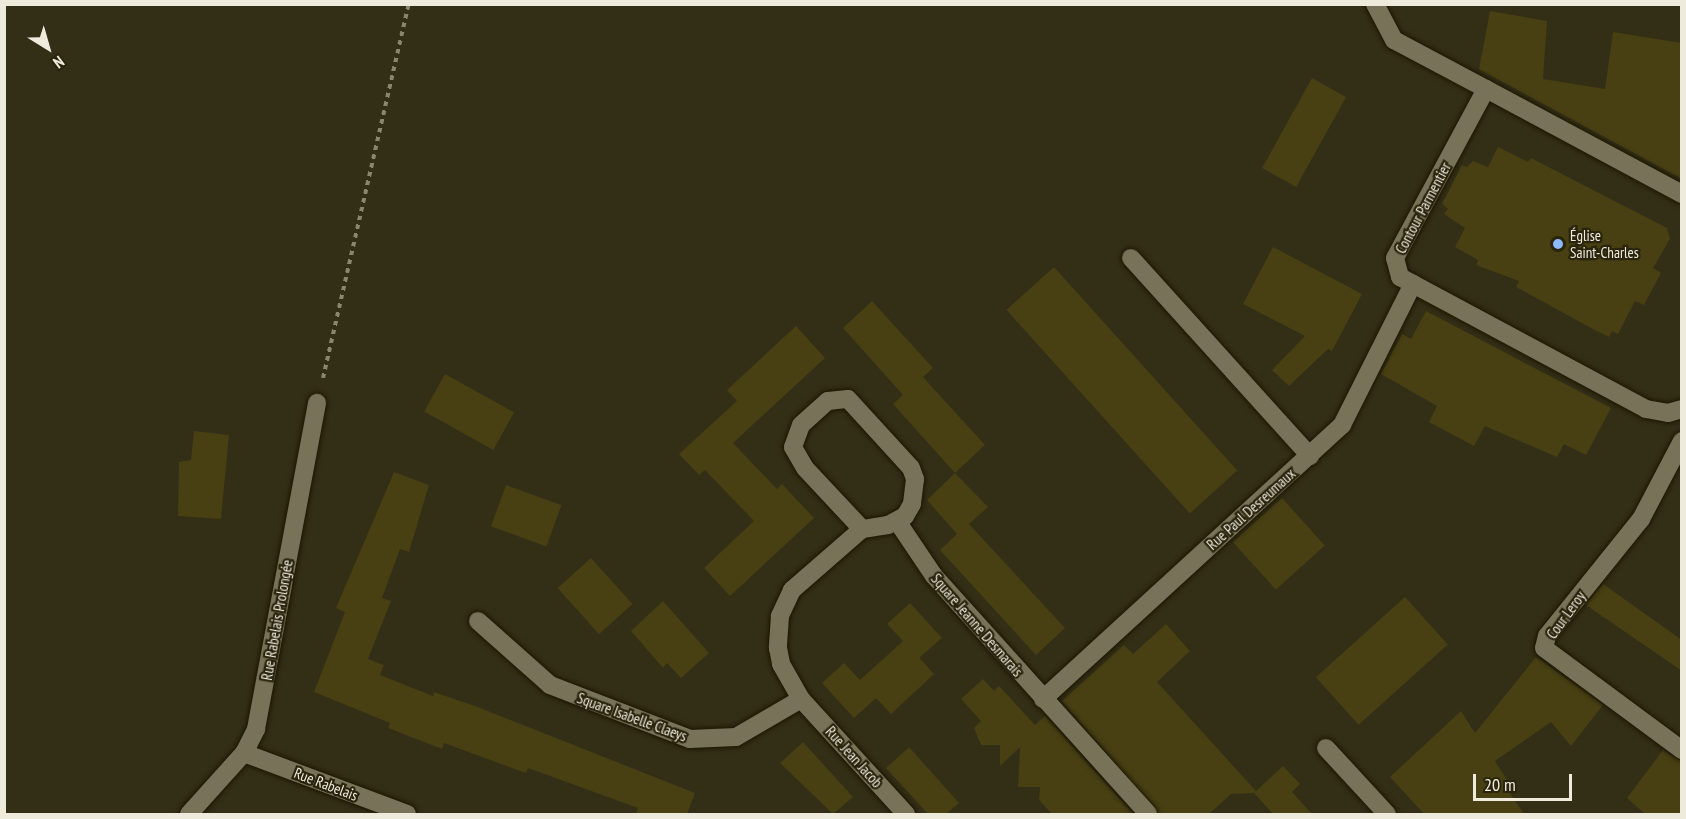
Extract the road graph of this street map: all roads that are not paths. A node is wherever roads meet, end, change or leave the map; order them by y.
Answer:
1 (1376, 4) edge
2 (1486, 89) junction
3 (1682, 195) edge
4 (1131, 258) dead end
5 (1413, 284) junction
6 (317, 403) road end
7 (1681, 411) edge
8 (1682, 441) edge
9 (1310, 456) junction
10 (897, 521) junction
11 (862, 529) junction
12 (478, 621) dead end
13 (801, 699) junction
14 (1043, 699) junction
15 (1326, 748) dead end
16 (1682, 750) edge
17 (244, 753) junction
18 (189, 814) edge
19 (407, 814) edge
20 (906, 814) edge
21 (1148, 814) edge
22 (1387, 814) edge

1 - 2 street
2 - 3 street
2 - 5 street, Contour Parmentier
4 - 9 street
5 - 7 street, Contour Parmentier
5 - 9 street, Rue Paul Desreumaux
6 - 17 street, Rue Rabelais Prolongée
8 - 16 street, Cour Leroy
9 - 14 street, Rue Paul Desreumaux
10 - 11 street
10 - 11 street
10 - 14 street, Square Jeanne Desmarais
11 - 13 street
12 - 13 street, Square Isabelle Claeys
13 - 20 street, Rue Jean Jacob
14 - 21 street, Square Jeanne Desmarais
15 - 22 street
17 - 18 street, Rue Rabelais Prolongée
17 - 19 street, Rue Rabelais

